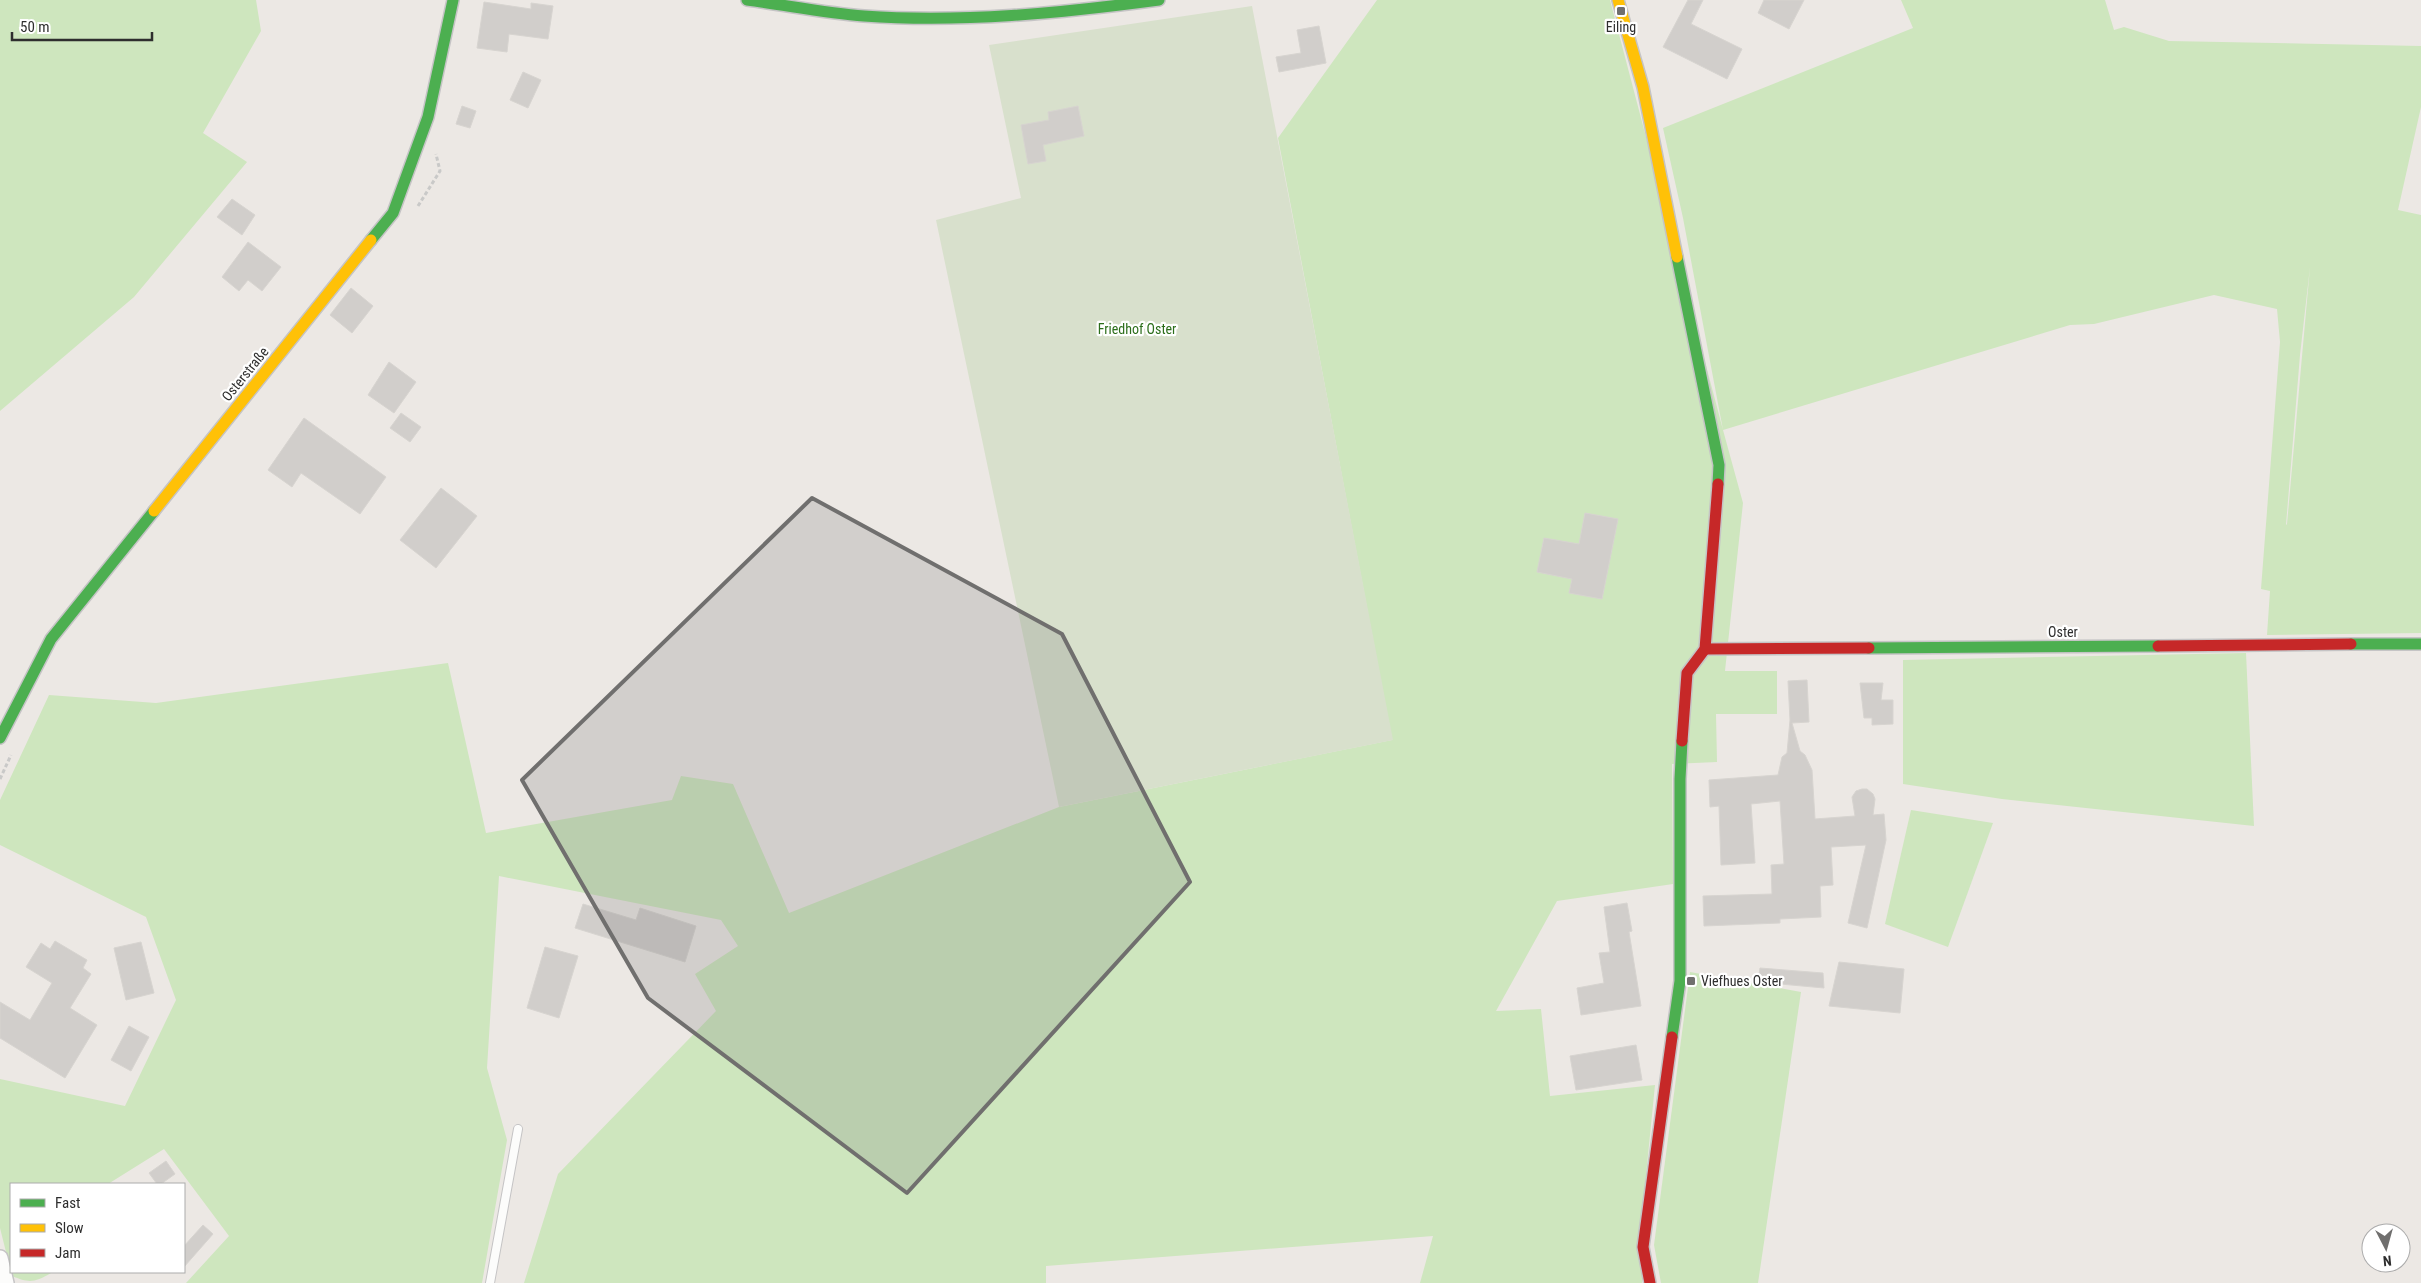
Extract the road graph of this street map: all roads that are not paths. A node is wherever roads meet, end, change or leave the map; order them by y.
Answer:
1 (452, 0) edge
2 (747, 0) edge
3 (1159, 0) edge
4 (1618, 0) edge
5 (2421, 644) edge
6 (1705, 649) junction
7 (0, 738) edge
8 (518, 1129) dead end
9 (0, 1258) edge
10 (6, 1283) edge
11 (490, 1283) edge
12 (1650, 1283) edge

1 - 7 street, Osterstraße
2 - 3 street
4 - 6 street
5 - 6 street, Oster
6 - 12 street
8 - 11 lane
9 - 10 street

